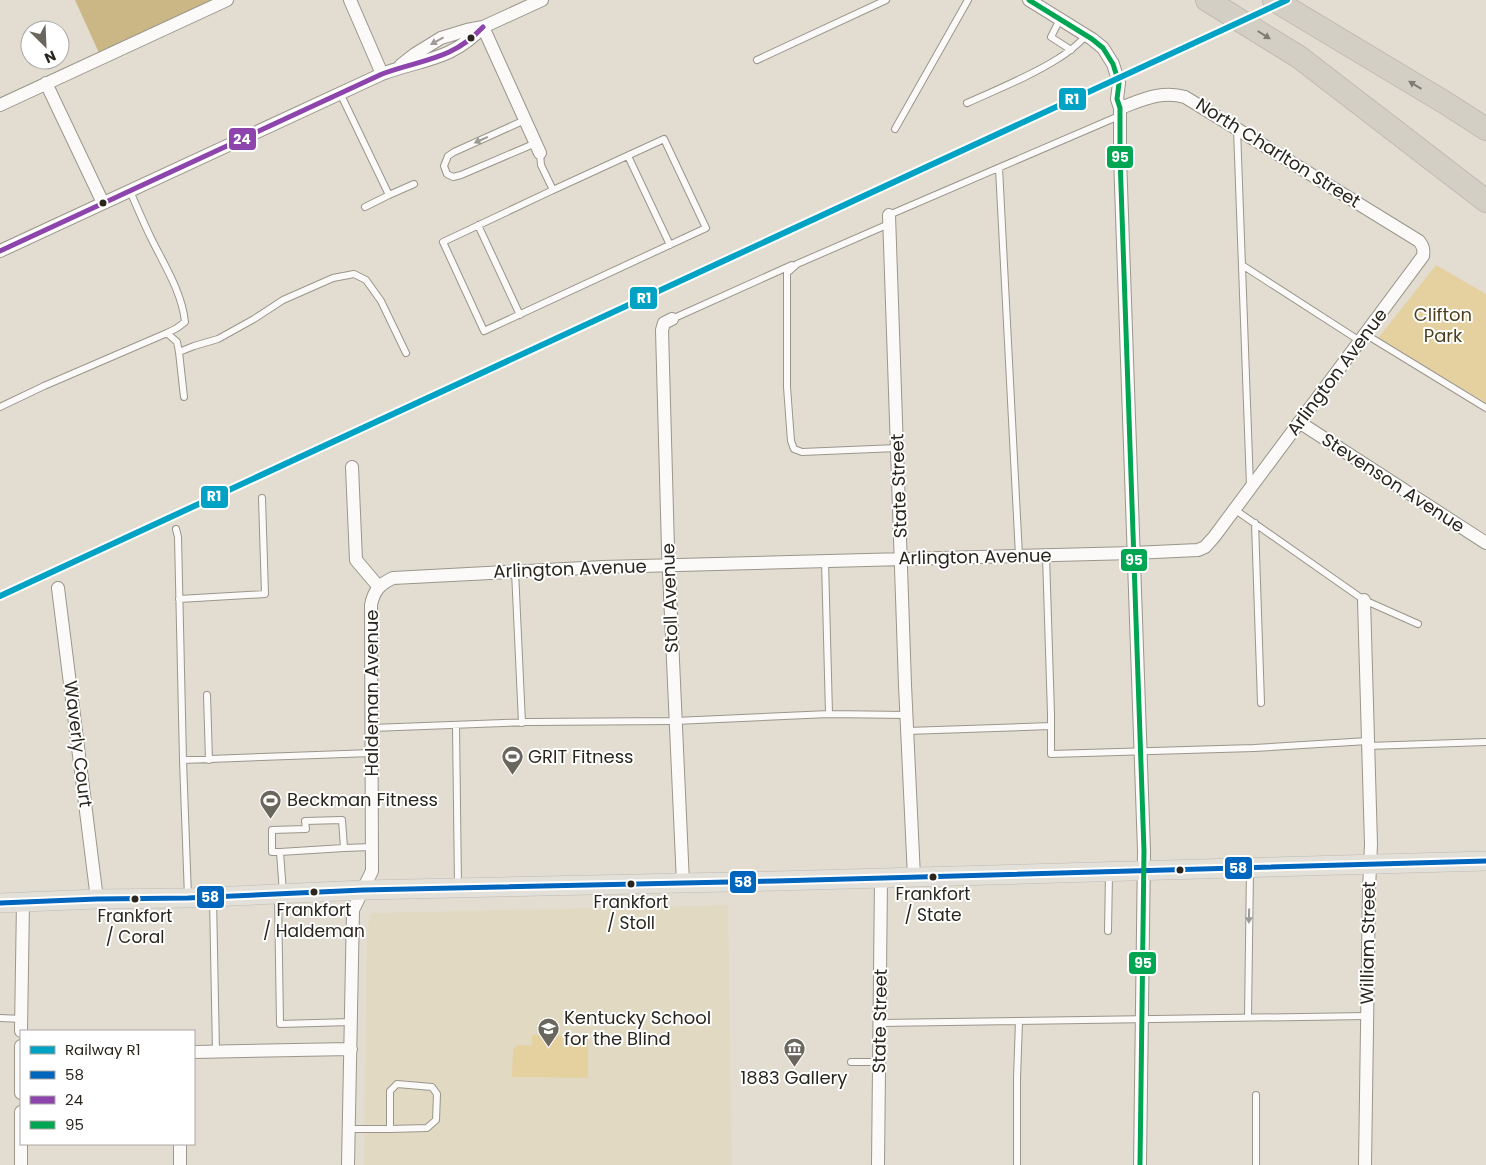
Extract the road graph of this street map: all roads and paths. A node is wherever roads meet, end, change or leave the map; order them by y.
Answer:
1 (227, 0) edge
2 (350, 0) edge
3 (542, 0) edge
4 (886, 0) edge
5 (968, 0) edge
6 (1029, 0) edge
7 (1207, 0) edge
8 (1274, 0) edge
9 (1060, 19) junction
10 (483, 27) junction
11 (1086, 36) junction
12 (1071, 50) junction
13 (757, 60) dead end
14 (382, 74) junction
15 (46, 83) junction
16 (340, 93) junction
17 (1444, 102) junction
18 (967, 103) dead end
19 (0, 105) edge
20 (1119, 112) junction
21 (1371, 112) junction
22 (525, 120) junction
23 (1486, 125) edge
24 (1237, 128) junction
25 (895, 129) dead end
26 (1486, 129) edge
27 (538, 148) junction
28 (628, 156) junction
29 (999, 168) junction
30 (1486, 183) edge
31 (414, 184) dead end
32 (553, 190) junction
33 (130, 191) junction
34 (389, 195) junction
35 (1486, 202) edge
36 (103, 203) junction
37 (365, 207) dead end
38 (889, 220) junction
39 (478, 225) junction
40 (670, 245) junction
41 (1424, 250) joint
42 (0, 251) edge
43 (797, 264) junction
44 (1242, 265) junction
45 (520, 315) junction
46 (672, 319) joint
47 (167, 333) junction
48 (1362, 338) junction
49 (179, 352) junction
50 (406, 352) dead end
51 (184, 397) dead end
52 (0, 407) edge
53 (1486, 408) edge
54 (1299, 422) junction
55 (897, 448) junction
56 (352, 466) dead end
57 (1250, 488) junction
58 (262, 498) dead end
59 (1234, 509) junction
60 (1255, 524) junction
61 (176, 529) dead end
62 (1486, 543) edge
63 (1133, 553) junction
64 (1019, 556) junction
65 (1046, 556) junction
66 (901, 559) junction
67 (825, 561) junction
68 (670, 565) junction
69 (515, 571) junction
70 (378, 586) junction
71 (58, 588) dead end
72 (179, 598) junction
73 (1364, 600) junction
74 (1418, 624) dead end
75 (207, 695) dead end
76 (1261, 703) dead end
77 (829, 714) junction
78 (906, 716) junction
79 (675, 721) junction
80 (522, 722) junction
81 (456, 725) junction
82 (1051, 726) junction
83 (372, 728) junction
84 (907, 731) junction
85 (1486, 742) edge
86 (1368, 743) junction
87 (1140, 752) junction
88 (372, 753) junction
89 (183, 760) junction
90 (209, 760) junction
91 (372, 847) junction
92 (344, 848) junction
93 (280, 852) junction
94 (1486, 861) edge
95 (1370, 864) junction
96 (1250, 868) junction
97 (1144, 871) junction
98 (1109, 872) junction
99 (914, 877) junction
100 (881, 878) junction
101 (683, 883) junction
102 (458, 888) junction
103 (363, 890) junction
104 (280, 894) junction
105 (213, 897) junction
106 (188, 898) junction
107 (97, 899) junction
108 (24, 902) junction
109 (0, 903) edge
110 (1108, 930) dead end
111 (1367, 1016) junction
112 (1248, 1017) junction
113 (0, 1018) edge
114 (1142, 1019) junction
115 (1019, 1021) junction
116 (351, 1022) junction
117 (880, 1023) junction
118 (22, 1025) edge
119 (351, 1049) junction
120 (195, 1052) edge
121 (216, 1052) junction
122 (851, 1062) dead end
123 (879, 1062) junction
124 (1256, 1095) dead end
125 (349, 1129) junction
126 (390, 1129) junction
127 (21, 1145) edge
128 (180, 1145) edge
129 (21, 1165) edge
130 (180, 1165) edge
131 (348, 1165) edge
132 (878, 1165) edge
133 (1017, 1165) edge
134 (1140, 1165) edge
135 (1256, 1165) edge
136 (1365, 1165) edge

1 - 15 street
2 - 14 street
3 - 10 street
4 - 13 lane
5 - 25 lane
6 - 9 street
7 -> 21 highway
17 -> 8 highway
9 - 11 street
9 - 12 lane
10 - 14 street
10 - 22 street
11 - 12 lane
11 - 20 street
12 - 18 lane
14 - 16 street
15 - 19 street
15 - 36 street
16 - 33 street
16 - 34 lane
17 - 23 highway
17 - 26 highway
20 - 24 street, North Charlton Street
20 - 29 lane
20 - 63 street
21 - 30 highway
21 - 35 highway
22 - 27 street
22 -> 27 lane
24 - 41 street, North Charlton Street
24 - 44 lane
27 - 32 lane
28 - 32 lane
28 - 40 lane
28 - 40 lane
29 - 38 lane
29 - 64 lane
31 - 34 lane
32 - 39 lane
33 - 36 street
33 - 47 lane
34 - 37 lane
36 - 42 street
38 - 43 lane
38 - 55 street, State Street
39 - 45 lane
39 - 45 lane
40 - 45 lane
41 - 48 street, Arlington Avenue
43 - 46 lane
43 - 55 lane
44 - 48 lane
44 - 57 lane
46 - 68 street, Stoll Avenue
47 - 49 lane
47 - 52 lane
48 - 53 lane
48 - 54 street, Arlington Avenue
49 - 50 lane
49 - 51 lane
54 - 57 street, Arlington Avenue
54 - 62 street, Stevenson Avenue
55 - 66 street, State Street
56 - 70 street, Haldeman Avenue
57 - 59 street, Arlington Avenue
58 - 72 lane
59 - 60 lane
59 - 63 street, Arlington Avenue
60 - 73 lane
60 - 76 lane
61 - 72 lane
63 - 65 street, Arlington Avenue
63 - 87 street
64 - 65 street, Arlington Avenue
64 - 66 street, Arlington Avenue
65 - 82 lane
66 - 67 street, Arlington Avenue
66 - 78 street, State Street
67 - 68 street, Arlington Avenue
67 - 77 lane
68 - 69 street, Arlington Avenue
68 - 79 street, Stoll Avenue
69 - 70 street, Arlington Avenue
69 - 80 lane
70 - 83 street, Haldeman Avenue
71 - 107 street, Waverly Court
72 - 89 lane
73 - 74 lane
73 - 86 street, William Street
75 - 90 lane
77 - 78 lane
77 - 79 lane
78 - 84 street, State Street
79 - 80 lane
79 - 101 street, Stoll Avenue
80 - 81 lane
81 - 83 lane
81 - 102 lane
82 - 84 lane
82 - 87 lane
83 - 88 street, Haldeman Avenue
84 - 99 street, State Street
85 - 86 lane
86 - 87 lane
86 - 95 street, William Street
87 - 97 street
88 - 90 lane
88 - 91 street, Haldeman Avenue
89 - 90 lane
89 - 106 lane
91 - 92 lane
91 - 103 street, Haldeman Avenue
92 - 93 lane
92 - 93 lane
93 - 104 lane
94 - 95 main road
95 - 96 main road
95 - 111 street, William Street
96 - 97 main road
96 -> 112 lane
97 - 98 main road
97 - 114 street
98 - 99 main road
98 - 110 lane
99 - 100 main road
100 - 101 main road
100 - 117 street, State Street
101 - 102 main road
102 - 103 main road
103 - 104 main road
103 - 116 street, Haldeman Avenue
104 - 105 main road
104 - 116 lane
105 - 106 main road
105 - 121 lane
106 - 107 main road
107 - 108 main road
108 - 109 main road
108 - 118 street
111 - 112 lane
111 - 136 street, William Street
112 - 114 lane
113 - 118 lane
114 - 115 lane
114 - 134 street
115 - 117 lane
115 - 133 lane
116 - 119 street, Haldeman Avenue
117 - 123 street, State Street
119 - 121 street
119 - 125 street, Haldeman Avenue
120 - 121 street
122 - 123 lane
123 - 132 street, State Street
124 - 135 lane
125 - 126 lane
125 - 131 street, Haldeman Avenue
126 - 126 lane
127 - 129 street
128 - 130 street

